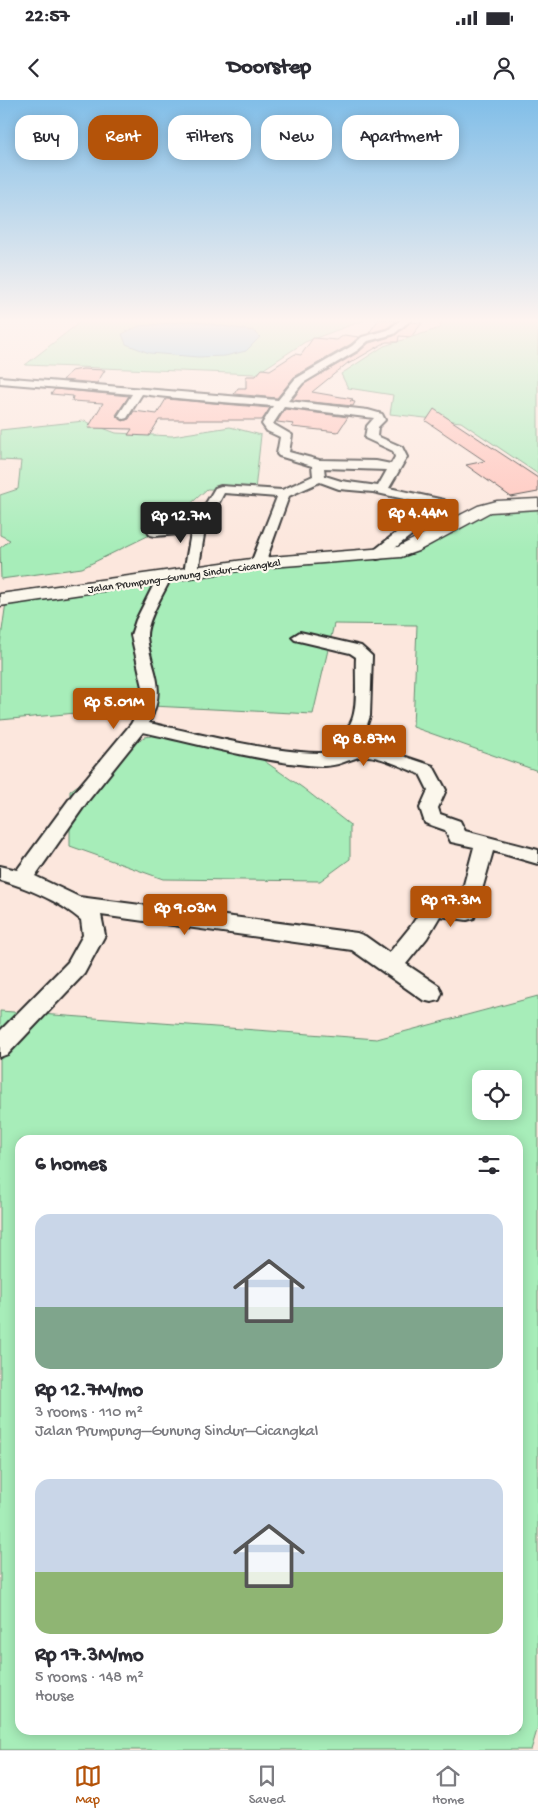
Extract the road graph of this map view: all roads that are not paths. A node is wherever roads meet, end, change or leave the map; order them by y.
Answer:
1 (136, 396) edge
2 (176, 396) edge
3 (216, 396) edge
4 (216, 396) edge
5 (287, 396) edge
6 (281, 404) junction
7 (123, 416) dead end
8 (318, 464) junction
9 (394, 468) junction
10 (319, 478) junction
11 (382, 490) junction
12 (284, 494) junction
13 (538, 504) edge
14 (198, 529) junction
15 (155, 532) dead end
16 (377, 555) junction
17 (258, 562) junction
18 (191, 572) junction
19 (165, 576) junction
20 (0, 600) edge
21 (300, 637) dead end
22 (139, 726) junction
23 (361, 750) junction
24 (485, 842) junction
25 (538, 857) edge
26 (0, 873) edge
27 (22, 879) junction
28 (76, 904) junction
29 (392, 966) junction
30 (431, 993) dead end
31 (0, 1046) edge

1 - 7 street
2 - 3 street
4 - 6 street
5 - 6 street
6 - 8 street
6 - 9 street
8 - 9 street
8 - 10 street
9 - 11 street
10 - 11 street
10 - 12 street
11 - 16 street
12 - 14 street
12 - 17 street
13 - 16 main road, Jalan Prumpung–Gunung Sindur–Cicangkal
14 - 15 street
14 - 18 street
16 - 17 main road, Jalan Prumpung–Gunung Sindur–Cicangkal
17 - 18 main road, Jalan Prumpung–Gunung Sindur–Cicangkal
18 - 19 main road, Jalan Prumpung–Gunung Sindur–Cicangkal
19 - 20 main road, Jalan Prumpung–Gunung Sindur–Cicangkal
19 - 22 street
21 - 23 street
22 - 23 street
22 - 27 street
23 - 24 street
24 - 25 street
24 - 29 street
26 - 27 street
27 - 28 street
28 - 29 street
28 - 31 street
29 - 30 street

